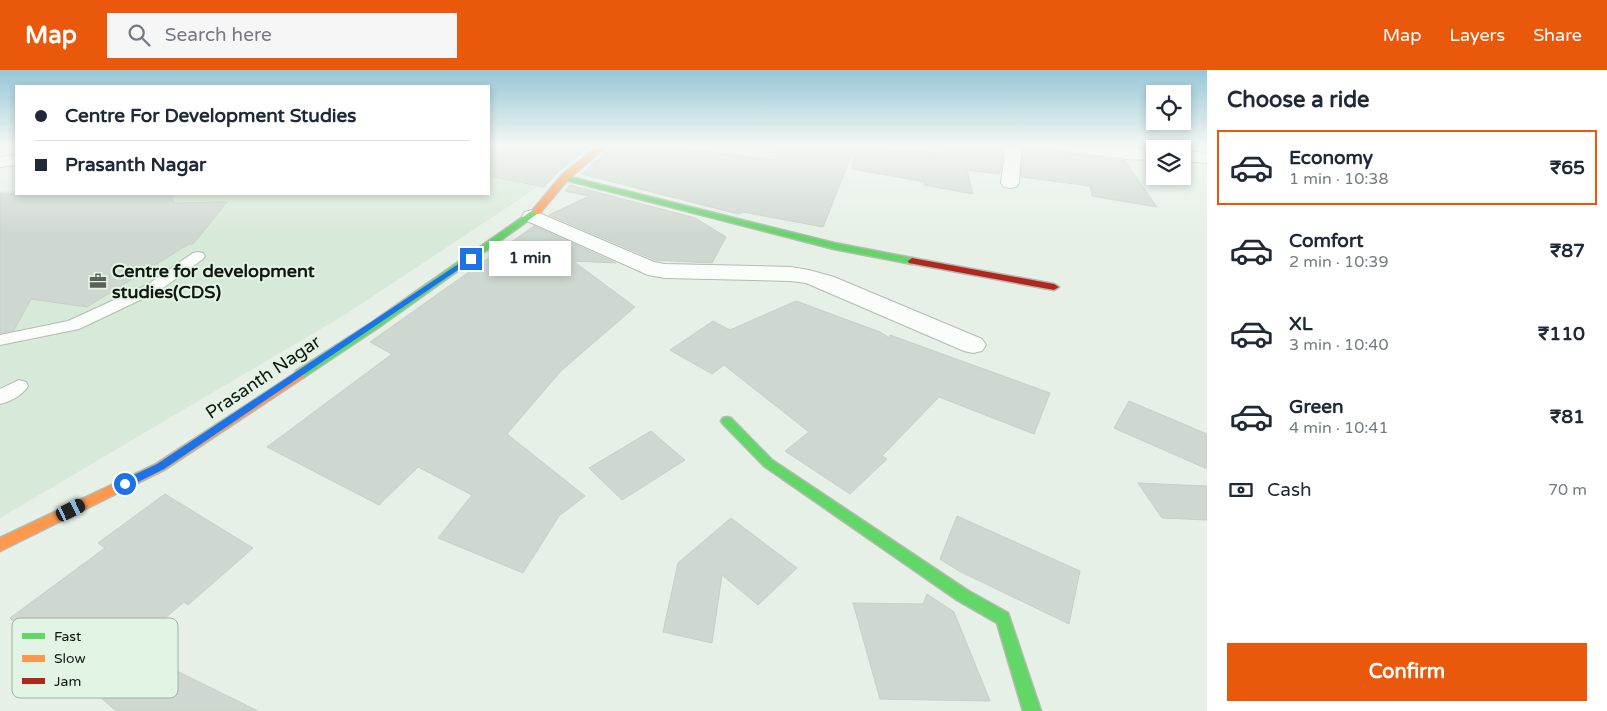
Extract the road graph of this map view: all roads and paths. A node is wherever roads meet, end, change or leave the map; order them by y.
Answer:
1 (1011, 176) edge
2 (565, 177) joint
3 (1010, 183) dead end
4 (532, 216) junction
5 (198, 256) dead end
6 (1054, 288) dead end
7 (0, 340) edge
8 (973, 345) dead end
9 (19, 386) dead end
10 (0, 398) edge
11 (727, 421) dead end
12 (0, 544) edge
13 (1032, 711) edge

1 - 3 street
2 - 4 street, Prasanth Nagar
2 - 6 street
4 - 8 street
4 - 12 street, Prasanth Nagar
5 - 7 lane
9 - 10 lane
11 - 13 street

